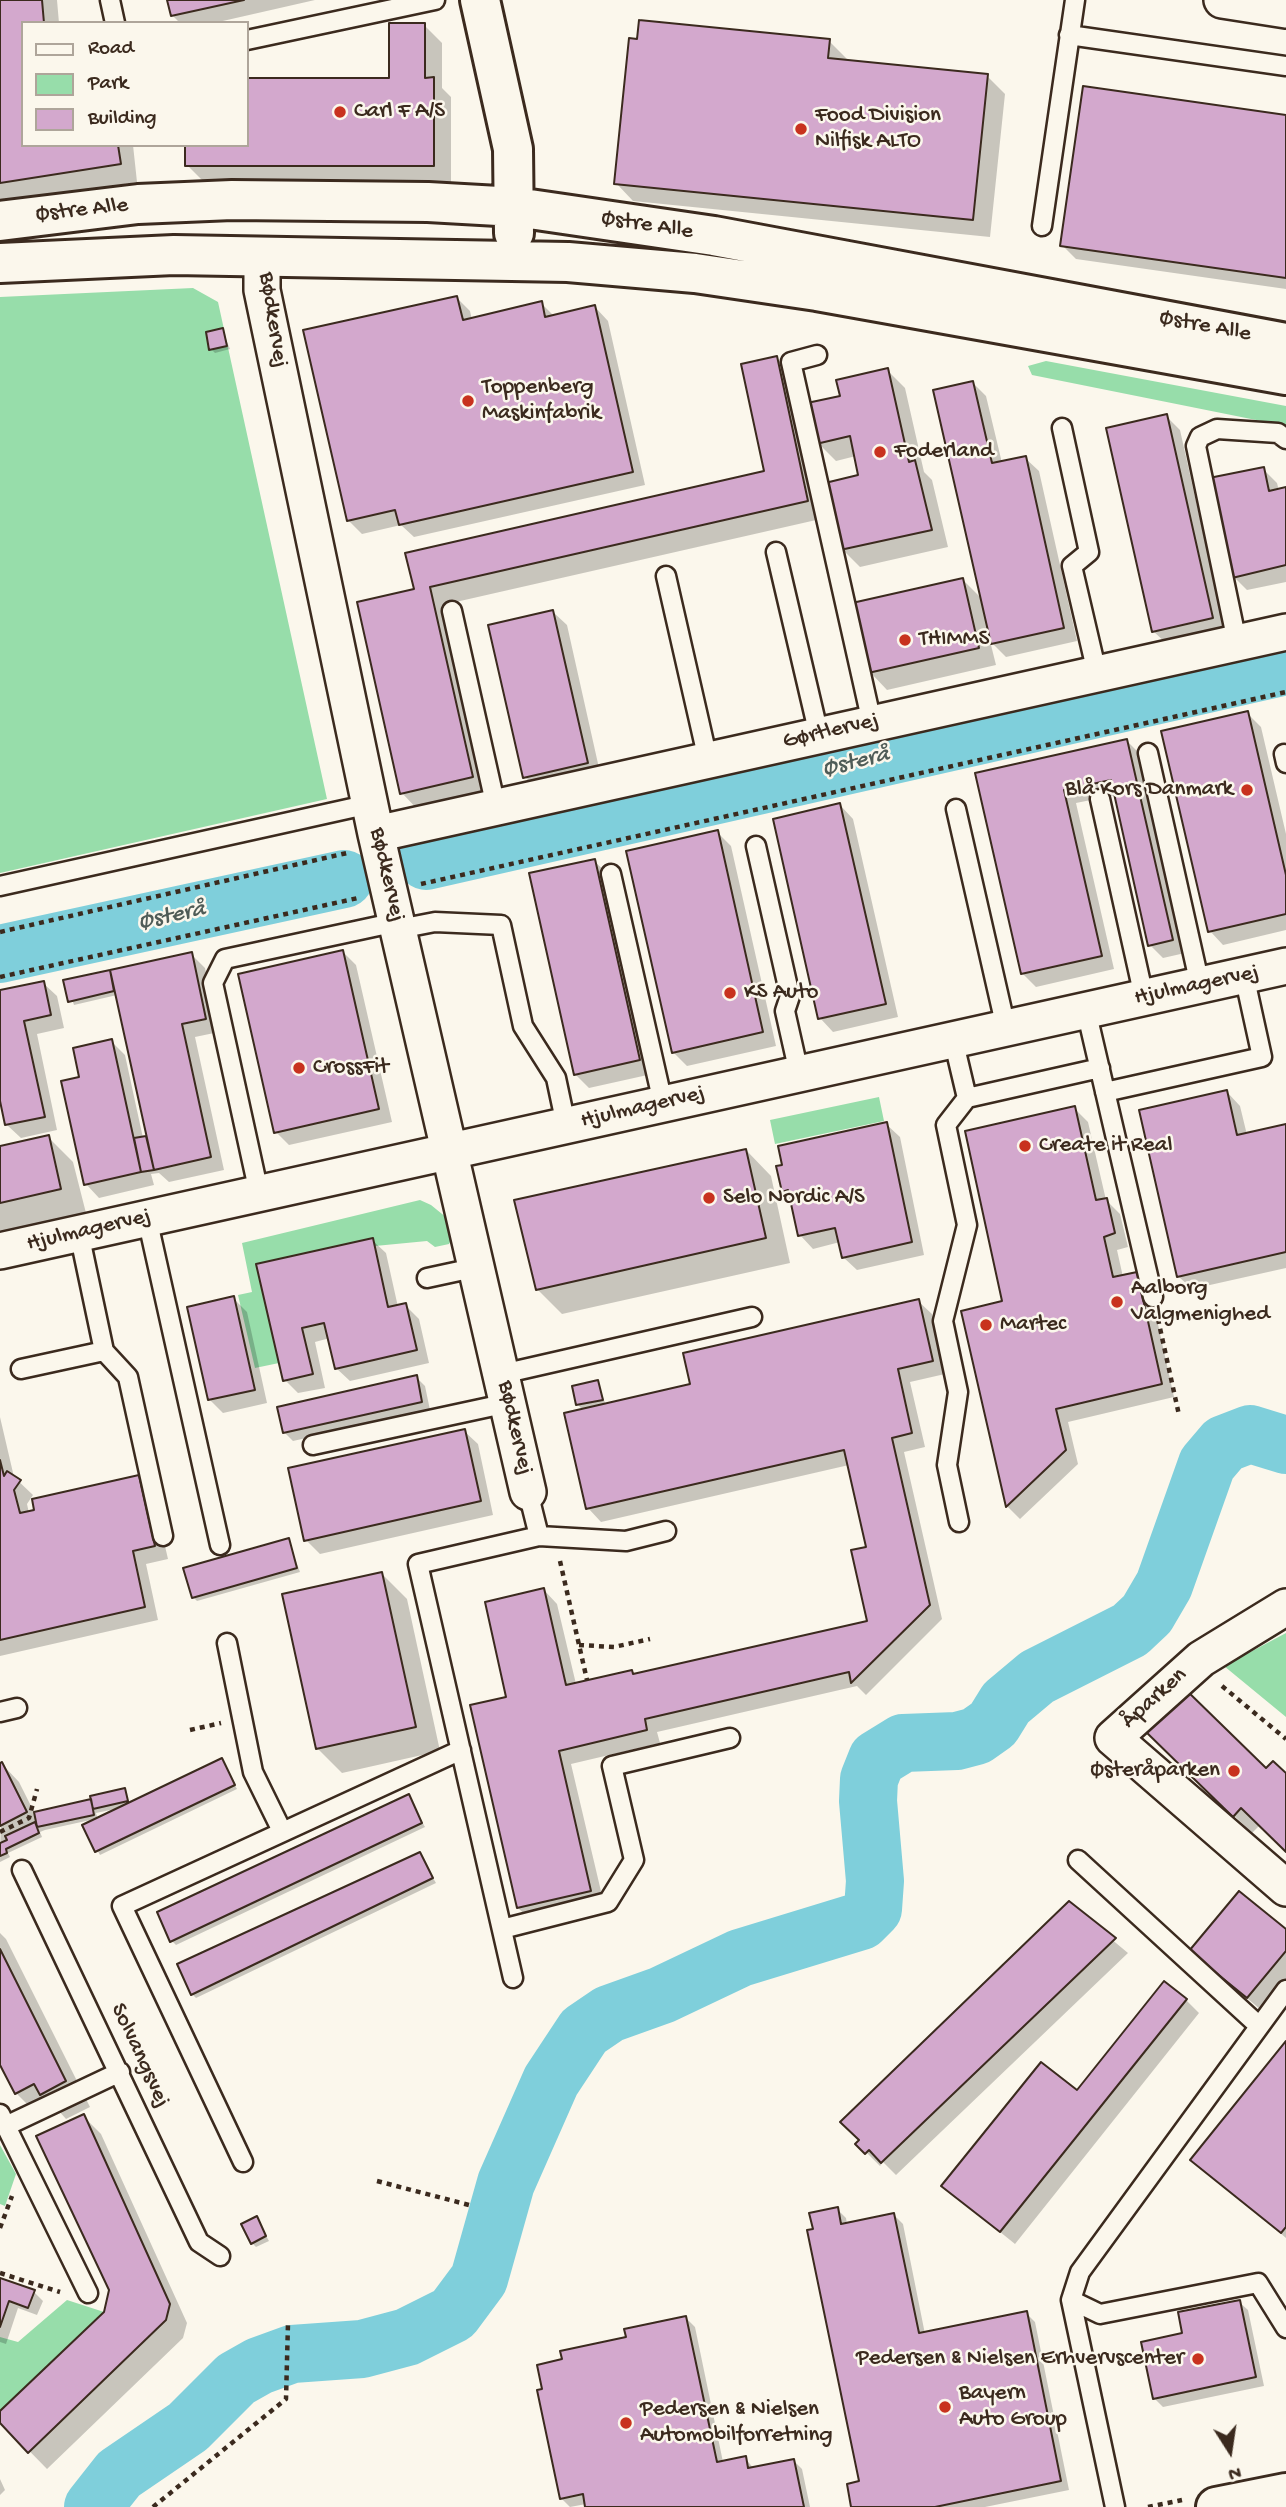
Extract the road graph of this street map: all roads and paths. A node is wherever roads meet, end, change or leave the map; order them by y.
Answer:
1 (110, 0) edge
2 (435, 0) edge
3 (480, 0) edge
4 (1075, 0) edge
5 (1222, 0) edge
6 (1286, 10) edge
7 (115, 21) edge
8 (1069, 35) junction
9 (248, 40) edge
10 (1286, 66) edge
11 (516, 207) junction
12 (0, 221) edge
13 (1042, 226) dead end
14 (262, 256) junction
15 (512, 259) junction
16 (0, 263) edge
17 (1286, 342) edge
18 (817, 355) dead end
19 (1286, 375) edge
20 (1062, 428) dead end
21 (1286, 439) edge
22 (776, 552) dead end
23 (666, 576) dead end
24 (452, 611) dead end
25 (1286, 632) edge
26 (1237, 642) junction
27 (1097, 673) junction
28 (1286, 692) edge
29 (872, 723) junction
30 (819, 735) junction
31 (1148, 753) dead end
32 (708, 760) junction
33 (1100, 799) dead end
34 (496, 807) junction
35 (956, 809) dead end
36 (375, 828) junction
37 (756, 846) dead end
38 (611, 874) dead end
39 (0, 886) edge
40 (395, 914) junction
41 (0, 932) edge
42 (1286, 966) edge
43 (1244, 975) junction
44 (0, 977) edge
45 (1200, 985) junction
46 (1144, 997) junction
47 (1086, 1010) junction
48 (1006, 1028) junction
49 (953, 1039) junction
50 (1100, 1068) junction
51 (799, 1073) junction
52 (1105, 1092) junction
53 (967, 1098) junction
54 (663, 1103) junction
55 (566, 1125) junction
56 (452, 1150) junction
57 (259, 1193) junction
58 (146, 1218) junction
59 (79, 1233) junction
60 (0, 1251) edge
61 (478, 1266) junction
62 (427, 1278) dead end
63 (1153, 1297) joint
64 (752, 1317) dead end
65 (104, 1351) junction
66 (21, 1369) dead end
67 (505, 1388) junction
68 (1179, 1415) dead end
69 (313, 1446) dead end
70 (528, 1492) joint
71 (959, 1522) dead end
72 (666, 1531) dead end
73 (163, 1536) dead end
74 (539, 1536) junction
75 (220, 1545) dead end
76 (563, 1578) dead end
77 (1286, 1607) edge
78 (650, 1639) dead end
79 (227, 1643) dead end
80 (579, 1645) junction
81 (1195, 1664) junction
82 (587, 1680) dead end
83 (730, 1738) dead end
84 (1286, 1739) edge
85 (461, 1750) junction
86 (37, 1789) dead end
87 (282, 1831) junction
88 (0, 1832) edge
89 (1078, 1860) dead end
90 (22, 1870) dead end
91 (1286, 1888) edge
92 (502, 1929) junction
93 (513, 1978) dead end
94 (1286, 1990) edge
95 (1258, 2025) junction
96 (120, 2072) junction
97 (4, 2119) edge
98 (243, 2162) dead end
99 (377, 2181) dead end
100 (469, 2205) dead end
101 (220, 2256) dead end
102 (0, 2273) edge
103 (86, 2289) joint
104 (1071, 2300) junction
105 (288, 2323) dead end
106 (1286, 2328) edge
107 (1286, 2493) edge
108 (153, 2507) edge
109 (1115, 2507) edge
110 (1216, 2507) edge

1 - 7 lane
2 - 9 lane
3 - 11 street
4 - 8 lane
5 - 6 street
8 - 10 lane
8 - 13 lane
11 - 12 street, Østre Alle
11 - 15 street
11 - 17 street, Østre Alle
14 - 15 street, Østre Alle
14 - 16 street, Østre Alle
14 - 36 street, Bødkervej
15 - 19 street, Østre Alle
18 - 29 lane
20 - 27 lane
21 - 26 lane
22 - 30 lane
23 - 32 lane
24 - 34 lane
25 - 26 street, Gørtlervej
26 - 27 street, Gørtlervej
27 - 29 street, Gørtlervej
28 - 40 path
29 - 30 street, Gørtlervej
30 - 32 street, Gørtlervej
31 - 45 lane
32 - 34 street, Gørtlervej
33 - 46 lane
34 - 36 street, Gørtlervej
35 - 48 lane
36 - 39 lane
36 - 40 street, Bødkervej
36 - 41 path
37 - 51 lane
38 - 54 lane
40 - 44 path
40 - 55 lane
40 - 56 street, Bødkervej
40 - 57 lane
42 - 43 street, Hjulmagervej
43 - 45 street, Hjulmagervej
43 - 52 lane
45 - 46 street, Hjulmagervej
46 - 47 street, Hjulmagervej
47 - 48 street, Hjulmagervej
47 - 50 lane
48 - 49 street, Hjulmagervej
49 - 51 street, Hjulmagervej
49 - 53 lane
50 - 52 lane
50 - 53 lane
51 - 54 street, Hjulmagervej
52 - 63 lane
53 - 71 lane
54 - 55 street, Hjulmagervej
55 - 56 street, Hjulmagervej
56 - 57 street, Hjulmagervej
56 - 61 street, Bødkervej
57 - 58 street, Hjulmagervej
58 - 59 street, Hjulmagervej
58 - 75 lane
59 - 60 street, Hjulmagervej
59 - 65 lane
61 - 62 lane
61 - 67 street, Bødkervej
63 - 68 path
64 - 67 lane
65 - 66 lane
65 - 73 lane
67 - 69 lane
67 - 70 street, Bødkervej
70 - 74 lane
72 - 74 lane
74 - 85 lane
76 - 80 path
77 - 81 street, Åparken
78 - 80 path
79 - 87 lane
80 - 82 path
81 - 84 path
81 - 91 street, Åparken
83 - 92 lane
85 - 87 lane
85 - 92 lane
86 - 88 path
87 - 98 lane
89 - 95 lane
90 - 96 lane, Solvangsvej
92 - 93 lane
94 - 95 lane
95 - 104 lane
96 - 97 lane
96 - 101 lane, Solvangsvej
97 - 103 lane
99 - 100 path
102 - 103 path
104 - 106 lane
104 - 109 lane
105 - 108 path
107 - 110 street

